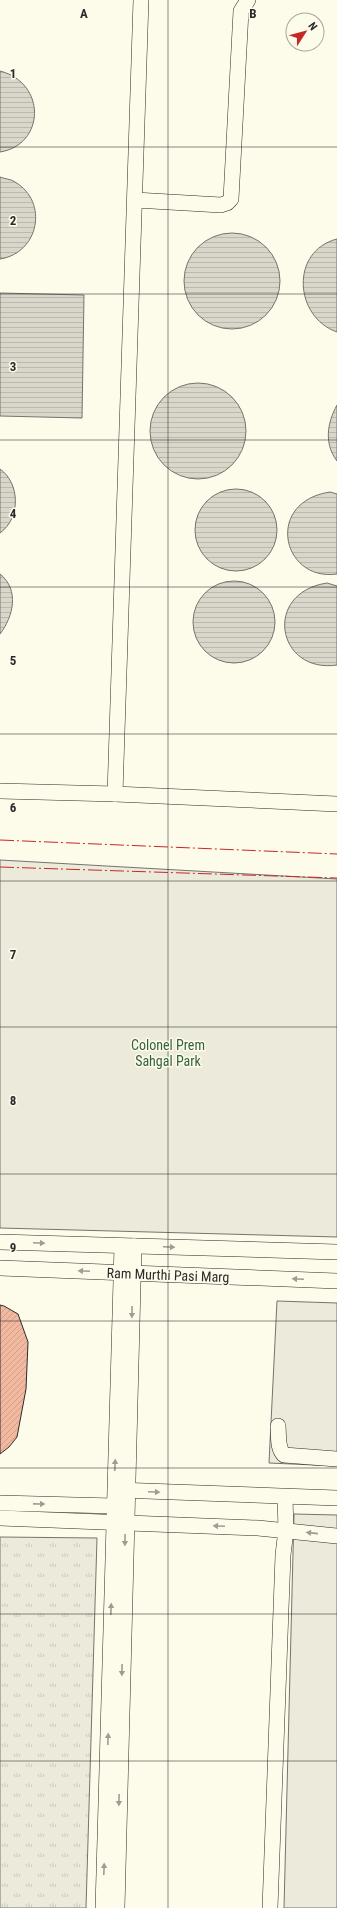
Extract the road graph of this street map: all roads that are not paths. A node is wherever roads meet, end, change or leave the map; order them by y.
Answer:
1 (141, 0) edge
2 (248, 0) edge
3 (135, 200) junction
4 (0, 791) edge
5 (115, 794) junction
6 (337, 804) edge
7 (0, 1242) edge
8 (128, 1246) junction
9 (337, 1252) edge
10 (0, 1268) edge
11 (127, 1273) junction
12 (337, 1281) edge
13 (278, 1426) dead end
14 (337, 1459) edge
15 (121, 1490) junction
16 (285, 1497) junction
17 (337, 1498) edge
18 (0, 1503) edge
19 (114, 1506) junction
20 (0, 1518) edge
21 (120, 1522) junction
22 (286, 1530) junction
23 (337, 1536) edge
24 (103, 1908) edge
25 (116, 1908) edge
26 (270, 1908) edge

1 - 3 street
2 - 3 street
3 - 5 street
4 - 5 street
5 - 6 street
7 -> 8 street, Ram Murthi Pasi Marg
8 -> 9 street, Ram Murthi Pasi Marg
8 - 11 street
11 -> 10 street, Ram Murthi Pasi Marg
12 -> 11 street, Ram Murthi Pasi Marg
11 - 15 street
13 - 14 street
15 -> 16 street
15 - 19 street
15 - 21 street
16 - 17 street
16 - 22 street
18 -> 19 street
19 - 21 street
20 - 21 street
22 -> 21 street
24 -> 21 street
21 -> 25 street
23 -> 22 street
22 - 26 street

